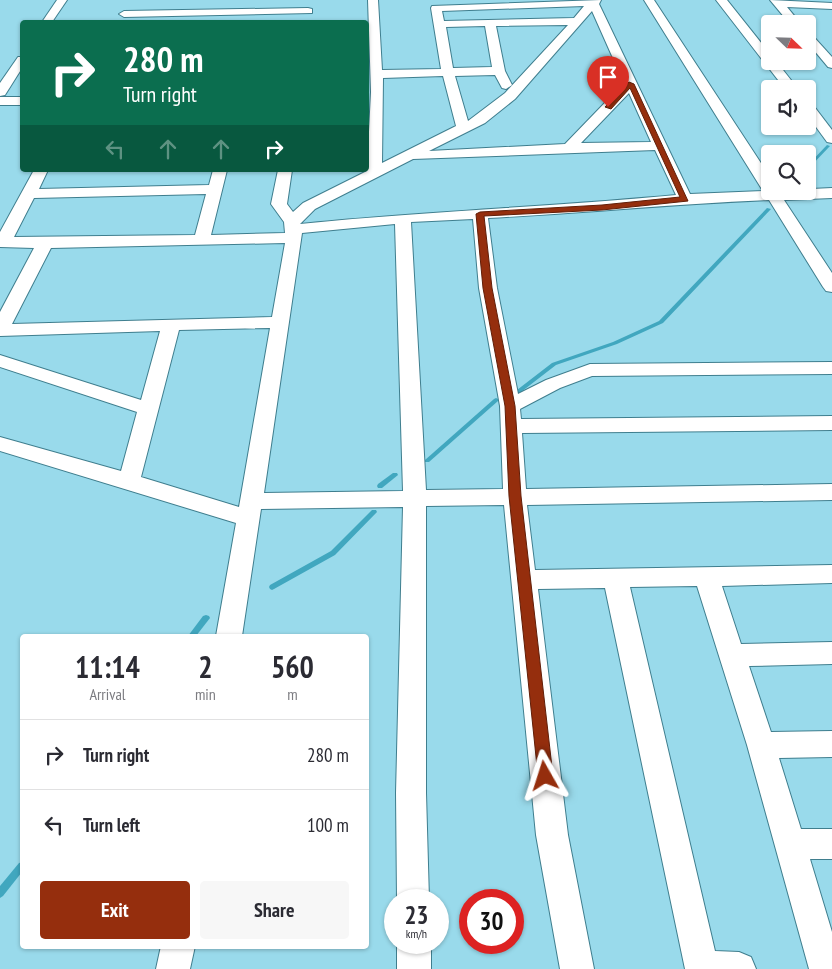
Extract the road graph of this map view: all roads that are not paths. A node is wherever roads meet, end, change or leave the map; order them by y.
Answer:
1 (62, 0) edge
2 (131, 0) edge
3 (373, 0) edge
4 (649, 0) edge
5 (721, 0) edge
6 (594, 2) edge
7 (776, 2) edge
8 (436, 4) edge
9 (309, 5) edge
10 (832, 6) edge
11 (788, 15) edge
12 (122, 18) edge
13 (48, 20) edge
14 (307, 20) edge
15 (577, 21) junction
16 (490, 23) junction
17 (439, 24) junction
18 (816, 46) edge
19 (20, 63) edge
20 (832, 64) edge
21 (500, 71) junction
22 (448, 72) junction
23 (376, 74) junction
24 (785, 80) edge
25 (631, 84) junction
26 (0, 92) edge
27 (372, 93) edge
28 (510, 96) junction
29 (20, 100) edge
30 (0, 101) edge
31 (816, 118) edge
32 (464, 128) junction
33 (831, 136) edge
34 (660, 146) junction
35 (568, 148) junction
36 (410, 156) junction
37 (40, 172) edge
38 (219, 172) edge
39 (285, 172) edge
40 (374, 173) junction
41 (761, 175) edge
42 (215, 189) junction
43 (761, 193) edge
44 (816, 193) edge
45 (832, 193) edge
46 (28, 194) junction
47 (685, 199) junction
48 (777, 200) edge
49 (480, 214) junction
50 (403, 218) junction
51 (294, 230) junction
52 (202, 239) junction
53 (2, 242) edge
54 (45, 243) junction
55 (832, 287) edge
56 (280, 322) junction
57 (171, 326) junction
58 (0, 330) edge
59 (0, 361) edge
60 (832, 368) edge
61 (148, 409) junction
62 (511, 416) junction
63 (832, 423) edge
64 (0, 444) edge
65 (129, 481) junction
66 (832, 492) edge
67 (515, 496) junction
68 (415, 500) junction
69 (250, 510) junction
70 (832, 574) edge
71 (706, 576) junction
72 (616, 579) junction
73 (524, 580) junction
74 (229, 634) edge
75 (832, 653) edge
76 (732, 655) junction
77 (832, 744) edge
78 (760, 746) junction
79 (789, 844) junction
80 (832, 844) edge
81 (413, 889) edge
82 (177, 949) edge
83 (414, 954) edge
84 (174, 969) edge
85 (414, 969) edge
86 (577, 969) edge
87 (702, 969) edge
88 (711, 969) edge
89 (739, 969) edge
90 (826, 969) edge

1 - 13 street
2 - 12 street
3 - 23 street
4 - 41 street
5 - 24 street
6 - 8 street
6 - 15 street
6 - 25 street
7 - 10 street
7 - 11 street
8 - 17 street
9 - 12 street
9 - 14 street
15 - 16 street
15 - 28 street
16 - 17 street
16 - 21 street
17 - 22 street
18 - 20 street
19 - 26 street
21 - 22 street
21 - 28 street
22 - 23 street
22 - 32 street
23 - 27 street
25 - 34 street
25 - 35 street
27 - 40 street
28 - 32 street
29 - 30 street
31 - 33 street
32 - 36 street
34 - 35 street
34 - 47 street
35 - 36 street
36 - 40 street
37 - 46 street
38 - 42 street
39 - 51 street
40 - 51 street
42 - 46 street
42 - 52 street
43 - 47 street
44 - 45 street
46 - 53 street
47 - 49 street
48 - 55 street
49 - 50 street
49 - 62 street
50 - 51 street
50 - 68 street
51 - 52 street
51 - 56 street
52 - 54 street
53 - 54 street
54 - 58 street
56 - 57 street
56 - 69 street
57 - 58 street
57 - 61 street
59 - 61 street
60 - 62 street
61 - 65 street
62 - 63 street
62 - 67 street
64 - 65 street
65 - 69 street
66 - 67 street
67 - 68 street
67 - 73 street
68 - 69 street
68 - 81 street
69 - 74 street
70 - 71 street
71 - 72 street
71 - 76 street
72 - 73 street
72 - 87 street
73 - 86 street
75 - 76 street
76 - 78 street
77 - 78 street
78 - 79 street
79 - 80 street
79 - 90 street
82 - 84 street
83 - 85 street
88 - 89 street

